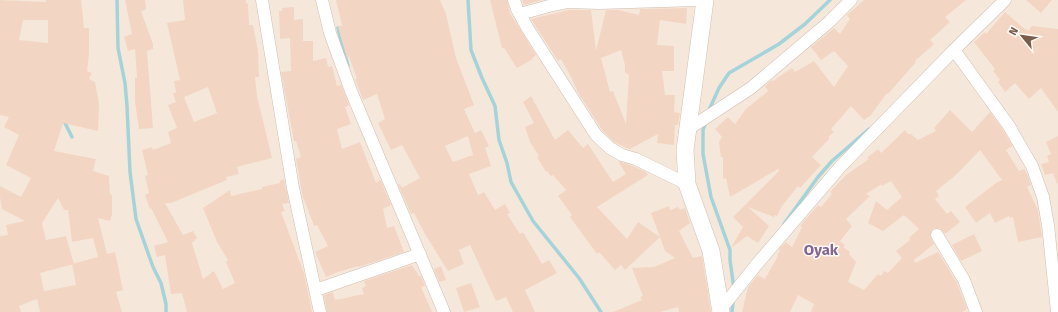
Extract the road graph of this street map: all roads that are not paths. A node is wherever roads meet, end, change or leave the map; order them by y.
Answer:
1 (262, 0) edge
2 (322, 0) edge
3 (514, 0) edge
4 (696, 0) edge
5 (705, 0) edge
6 (851, 0) edge
7 (1005, 0) edge
8 (599, 2) edge
9 (520, 14) junction
10 (954, 50) junction
11 (687, 130) junction
12 (687, 184) junction
13 (937, 235) dead end
14 (420, 254) junction
15 (316, 290) junction
16 (721, 310) edge
17 (320, 312) edge
18 (444, 312) edge
19 (976, 312) edge
20 (1058, 312) edge

1 - 15 street
2 - 14 street
3 - 9 street
4 - 8 street
5 - 11 main road
6 - 11 street
7 - 10 street
8 - 9 street
9 - 12 street
10 - 16 street
10 - 20 street
11 - 12 main road
12 - 16 main road
13 - 19 street
14 - 15 street
14 - 18 street
15 - 17 street

